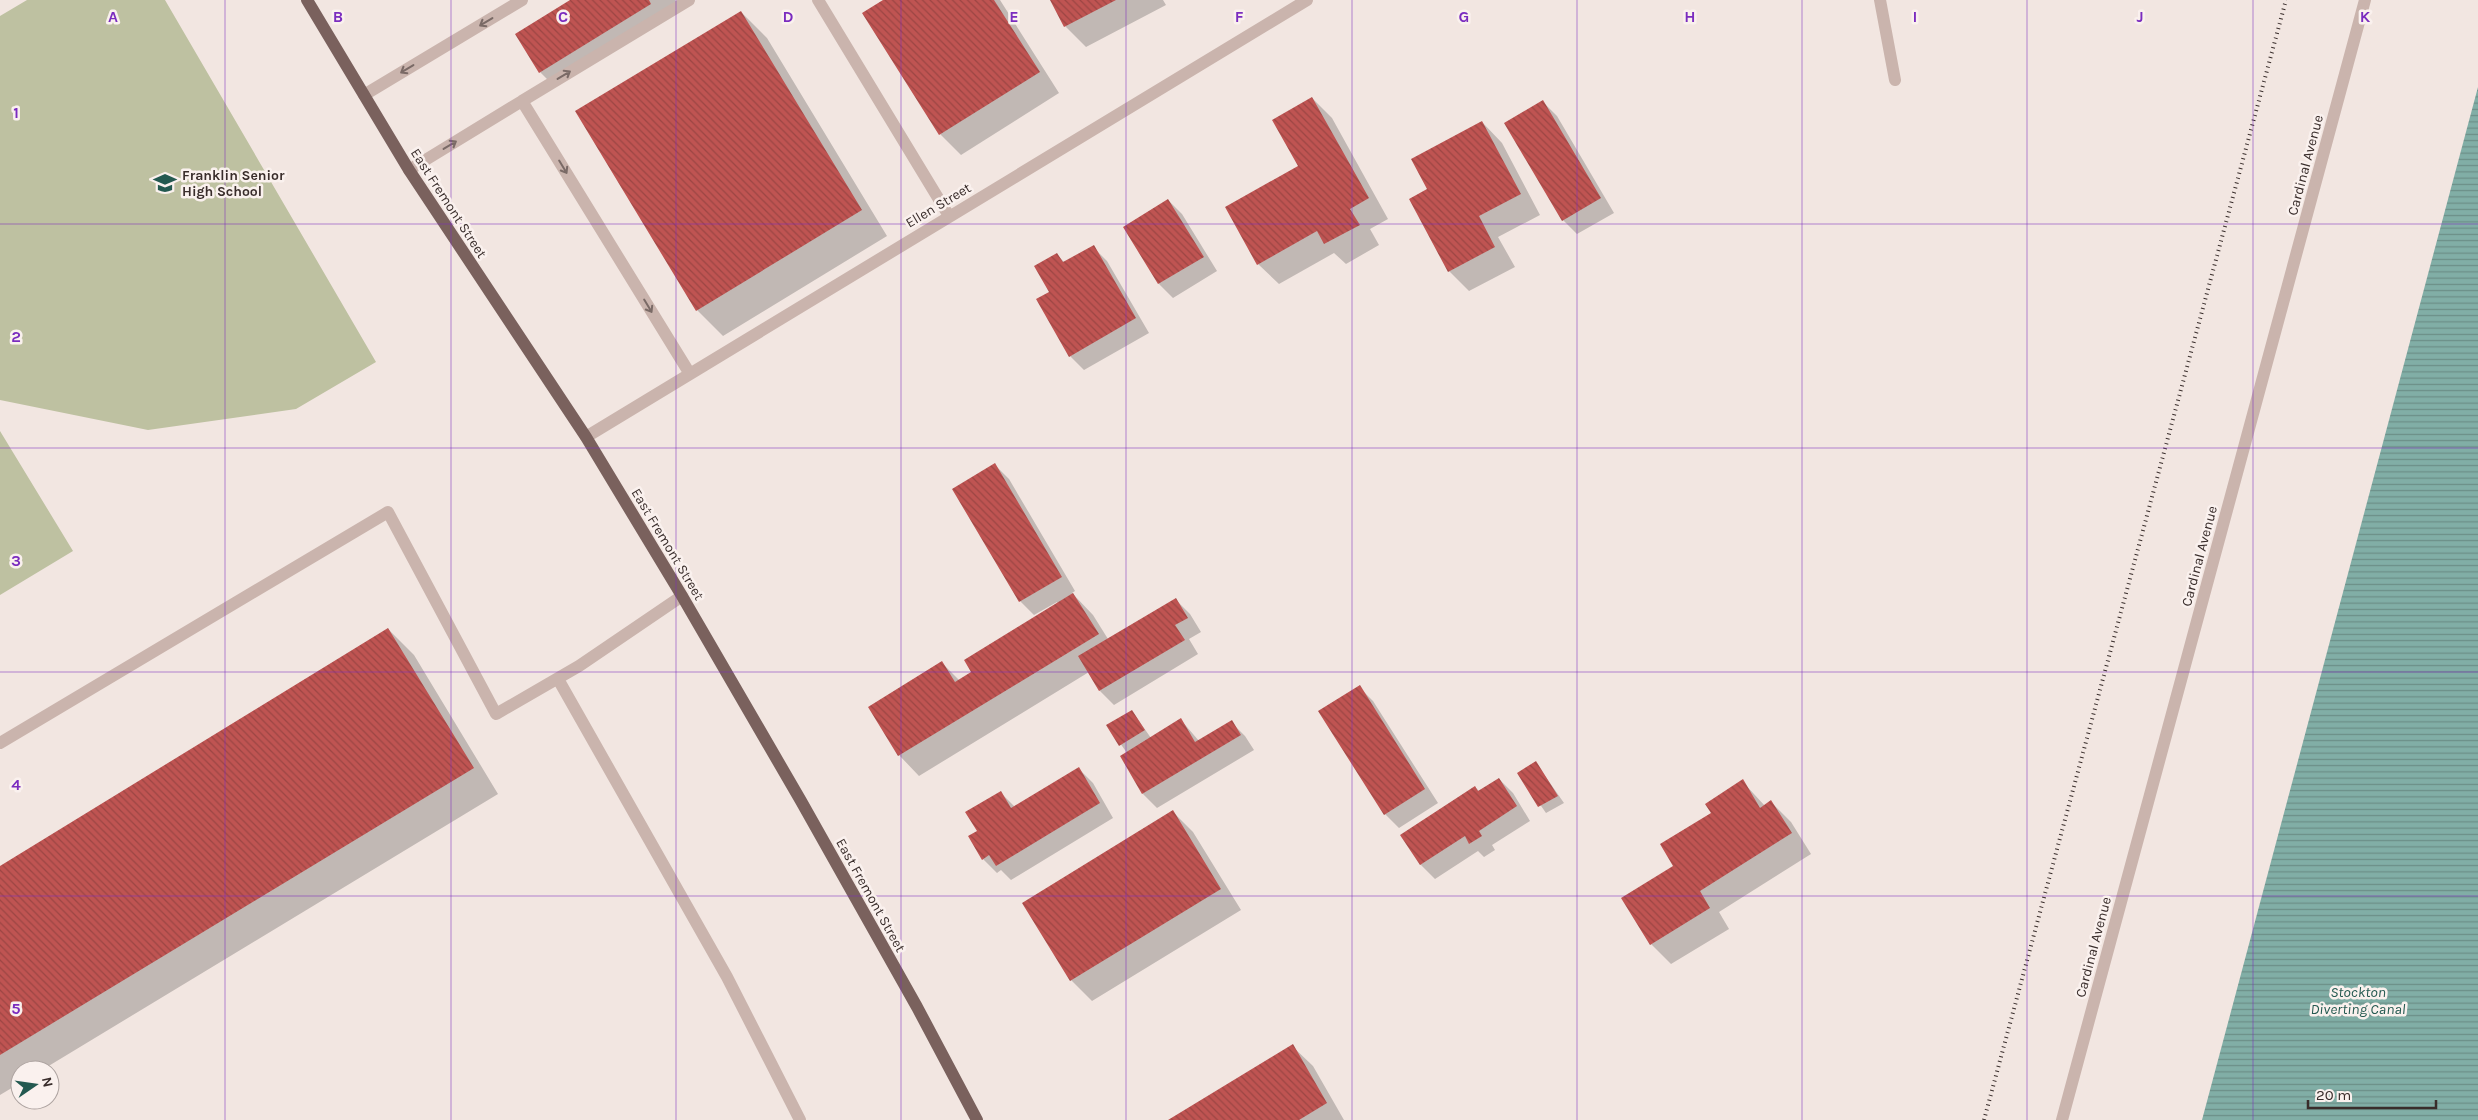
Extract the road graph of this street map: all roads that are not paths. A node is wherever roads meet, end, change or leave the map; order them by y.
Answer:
1 (307, 0) edge
2 (522, 0) edge
3 (689, 0) edge
4 (818, 0) edge
5 (1307, 0) edge
6 (1880, 0) edge
7 (2366, 0) edge
8 (1895, 80) dead end
9 (364, 95) junction
10 (522, 101) junction
11 (409, 170) junction
12 (949, 216) junction
13 (690, 374) junction
14 (586, 437) junction
15 (682, 596) junction
16 (558, 679) junction
17 (0, 743) edge
18 (800, 1120) edge
19 (977, 1120) edge
20 (2062, 1120) edge

1 - 9 main road, East Fremont Street
2 -> 9 street
10 -> 3 street
4 - 12 street
5 - 12 street, Ellen Street
6 - 8 street
7 - 20 street, Cardinal Avenue
9 - 11 main road, East Fremont Street
11 -> 10 street
10 -> 13 street
11 - 14 main road, East Fremont Street
12 - 13 street, Ellen Street
13 - 14 street, Ellen Street
14 - 15 main road, East Fremont Street
15 - 16 street
15 - 19 main road, East Fremont Street
16 - 17 street
16 - 18 street

